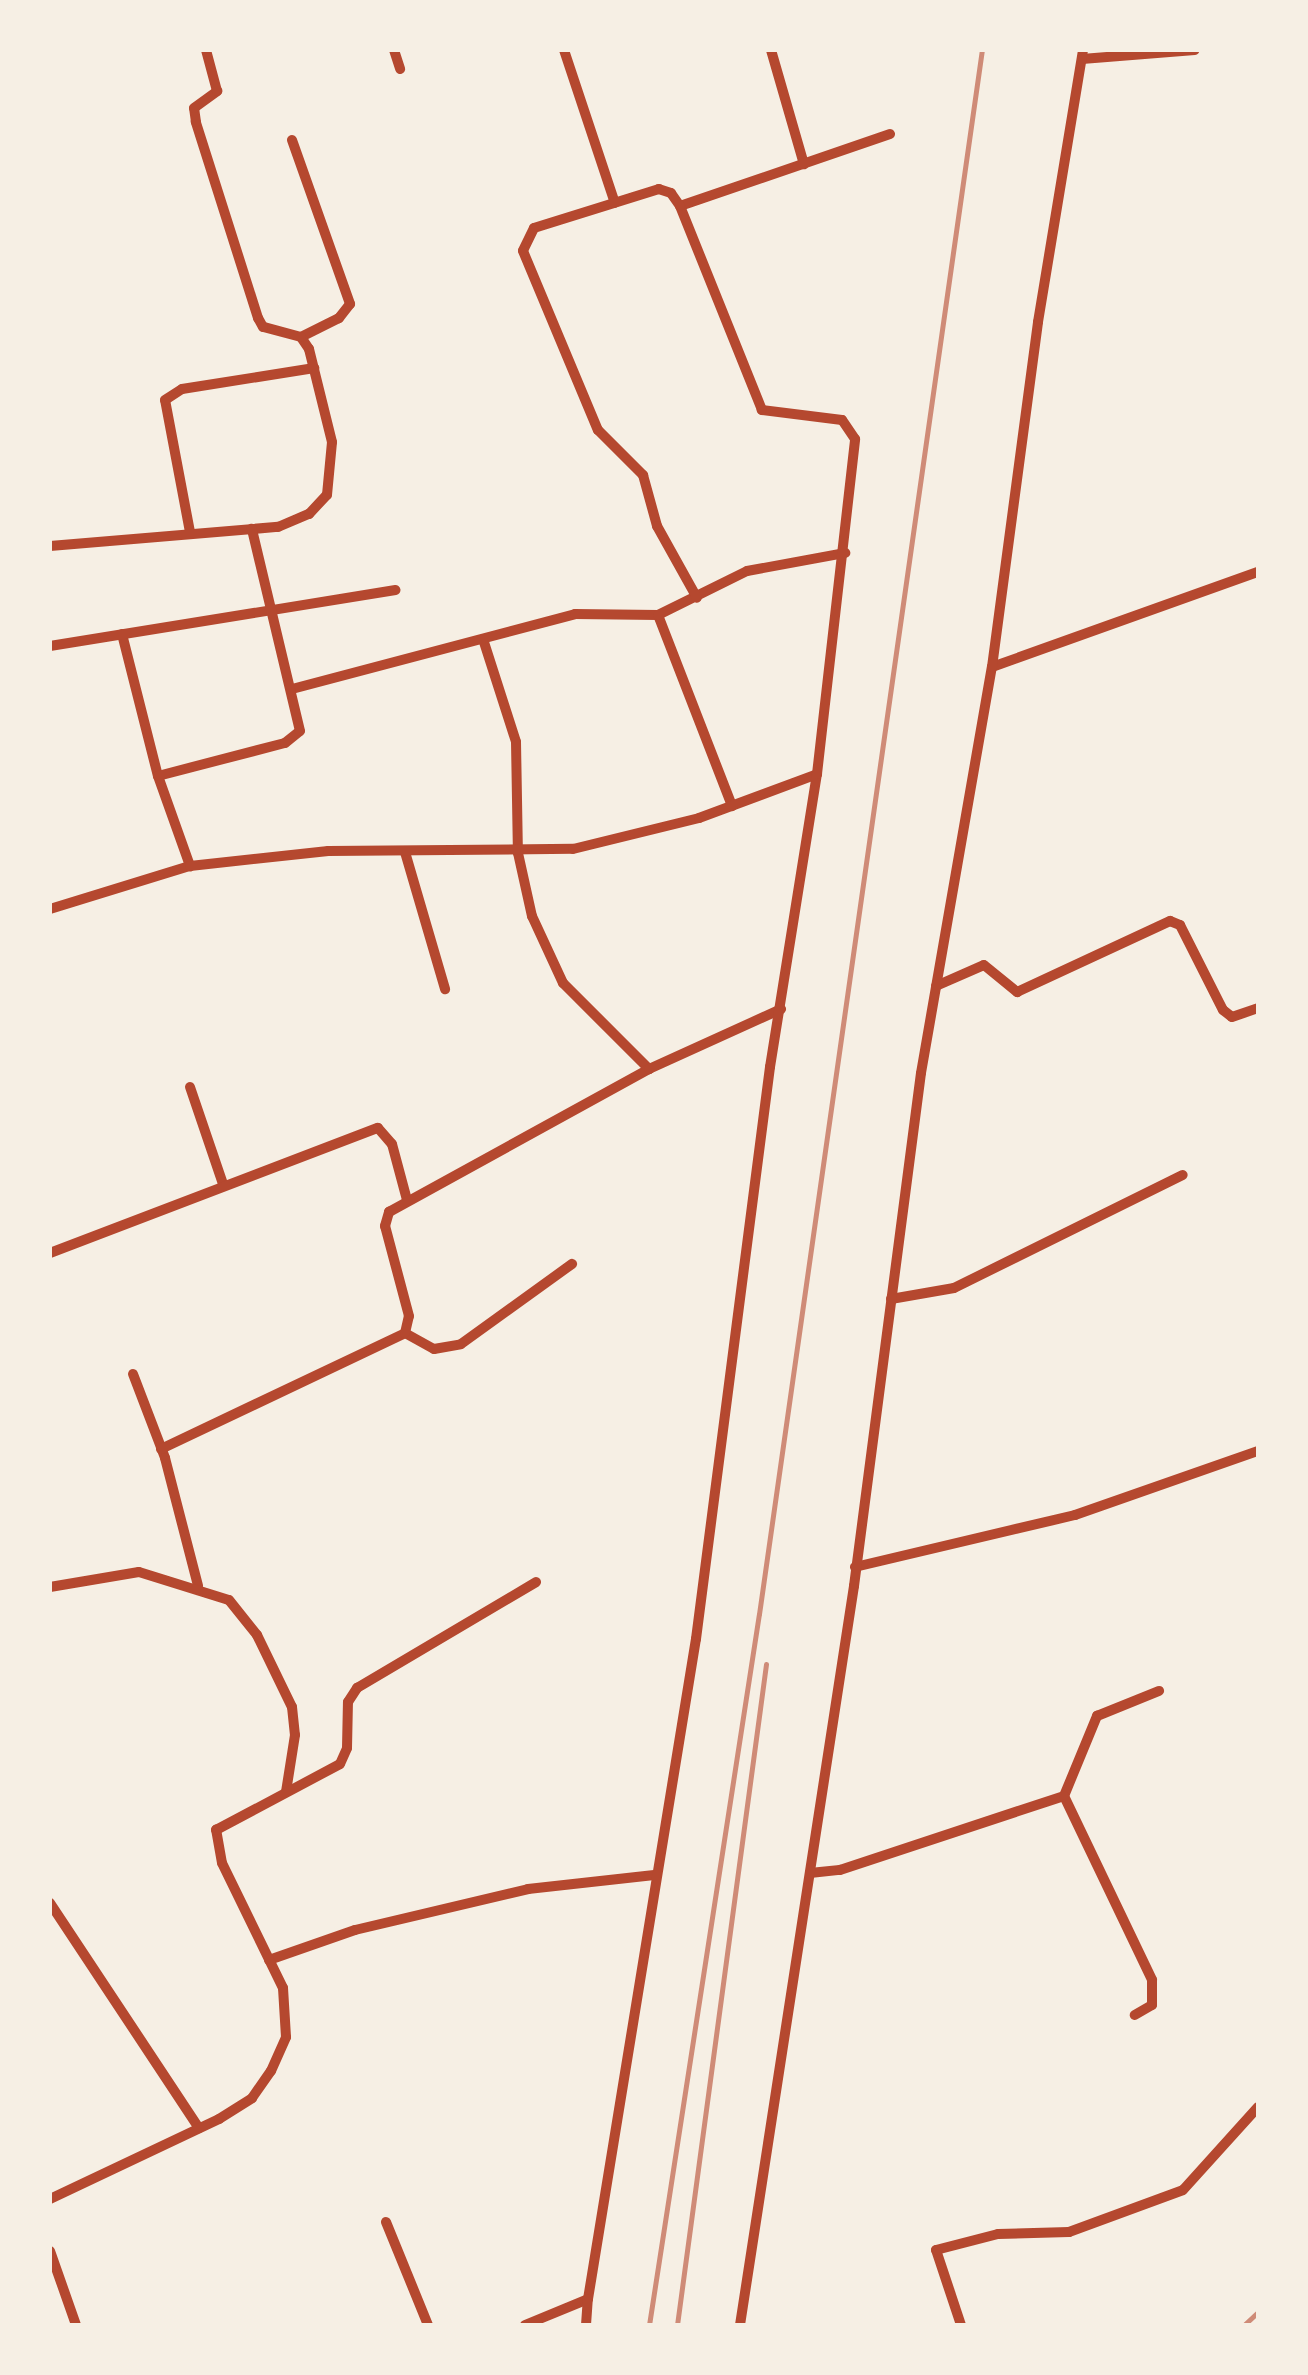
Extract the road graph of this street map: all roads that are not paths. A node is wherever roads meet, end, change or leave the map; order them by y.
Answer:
1 (206, 50) edge
2 (394, 50) edge
3 (564, 50) edge
4 (771, 50) edge
5 (1194, 50) edge
6 (1082, 54) edge
7 (400, 69) dead end
8 (890, 134) dead end
9 (292, 140) dead end
10 (804, 164) junction
11 (615, 203) junction
12 (680, 206) junction
13 (302, 337) junction
14 (314, 368) junction
15 (252, 529) junction
16 (190, 532) junction
17 (50, 546) edge
18 (845, 553) junction
19 (1258, 572) edge
20 (394, 590) dead end
21 (697, 598) junction
22 (270, 610) junction
23 (658, 616) junction
24 (122, 634) junction
25 (483, 638) junction
26 (50, 646) edge
27 (992, 668) junction
28 (292, 689) junction
29 (818, 774) junction
30 (158, 776) junction
31 (732, 806) junction
32 (405, 852) junction
33 (518, 853) junction
34 (190, 866) junction
35 (50, 909) edge
36 (936, 986) junction
37 (445, 989) dead end
38 (1258, 1008) edge
39 (781, 1010) junction
40 (649, 1069) junction
41 (190, 1086) dead end
42 (1183, 1174) dead end
43 (223, 1184) junction
44 (407, 1200) junction
45 (50, 1252) edge
46 (572, 1264) dead end
47 (891, 1299) junction
48 (405, 1333) junction
49 (134, 1374) dead end
50 (161, 1449) junction
51 (1258, 1451) edge
52 (856, 1568) junction
53 (536, 1582) dead end
54 (198, 1586) junction
55 (50, 1587) edge
56 (1159, 1691) dead end
57 (286, 1792) junction
58 (1064, 1796) junction
59 (810, 1872) junction
60 (654, 1875) junction
61 (50, 1903) edge
62 (269, 1960) junction
63 (1135, 2015) dead end
64 (1258, 2107) edge
65 (199, 2128) junction
66 (50, 2199) edge
67 (386, 2222) dead end
68 (50, 2251) edge
69 (588, 2299) junction
70 (76, 2325) edge
71 (428, 2325) edge
72 (525, 2325) edge
73 (586, 2325) edge
74 (740, 2325) edge
75 (961, 2325) edge

1 - 13 street
2 - 7 street
3 - 11 street
4 - 10 street
5 - 6 street
6 - 27 street
8 - 10 street
9 - 13 street
10 - 12 street
11 - 12 street
11 - 21 street
12 - 18 street
13 - 14 street
14 - 15 street
14 - 16 street
15 - 16 street
15 - 22 street
16 - 17 street
18 - 21 street
18 - 29 street
19 - 27 street
20 - 22 street
21 - 23 street
22 - 24 street
22 - 28 street
23 - 25 street
23 - 31 street
24 - 26 street
24 - 30 street
25 - 28 street
25 - 33 street
27 - 36 street
28 - 30 street
29 - 31 street
29 - 39 street
30 - 34 street
31 - 33 street
32 - 33 street
32 - 34 street
32 - 37 street
33 - 40 street
34 - 35 street
36 - 38 street
36 - 47 street
39 - 40 street
39 - 60 street
40 - 44 street
41 - 43 street
42 - 47 street
43 - 44 street
43 - 45 street
44 - 48 street
46 - 48 street
47 - 52 street
48 - 50 street
49 - 50 street
50 - 54 street
51 - 52 street
52 - 59 street
53 - 57 street
54 - 55 street
54 - 57 street
56 - 58 street
57 - 62 street
58 - 59 street
58 - 63 street
59 - 74 street
60 - 62 street
60 - 69 street
61 - 65 street
62 - 65 street
64 - 75 street
65 - 66 street
67 - 71 street
68 - 70 street
69 - 72 street
69 - 73 street

